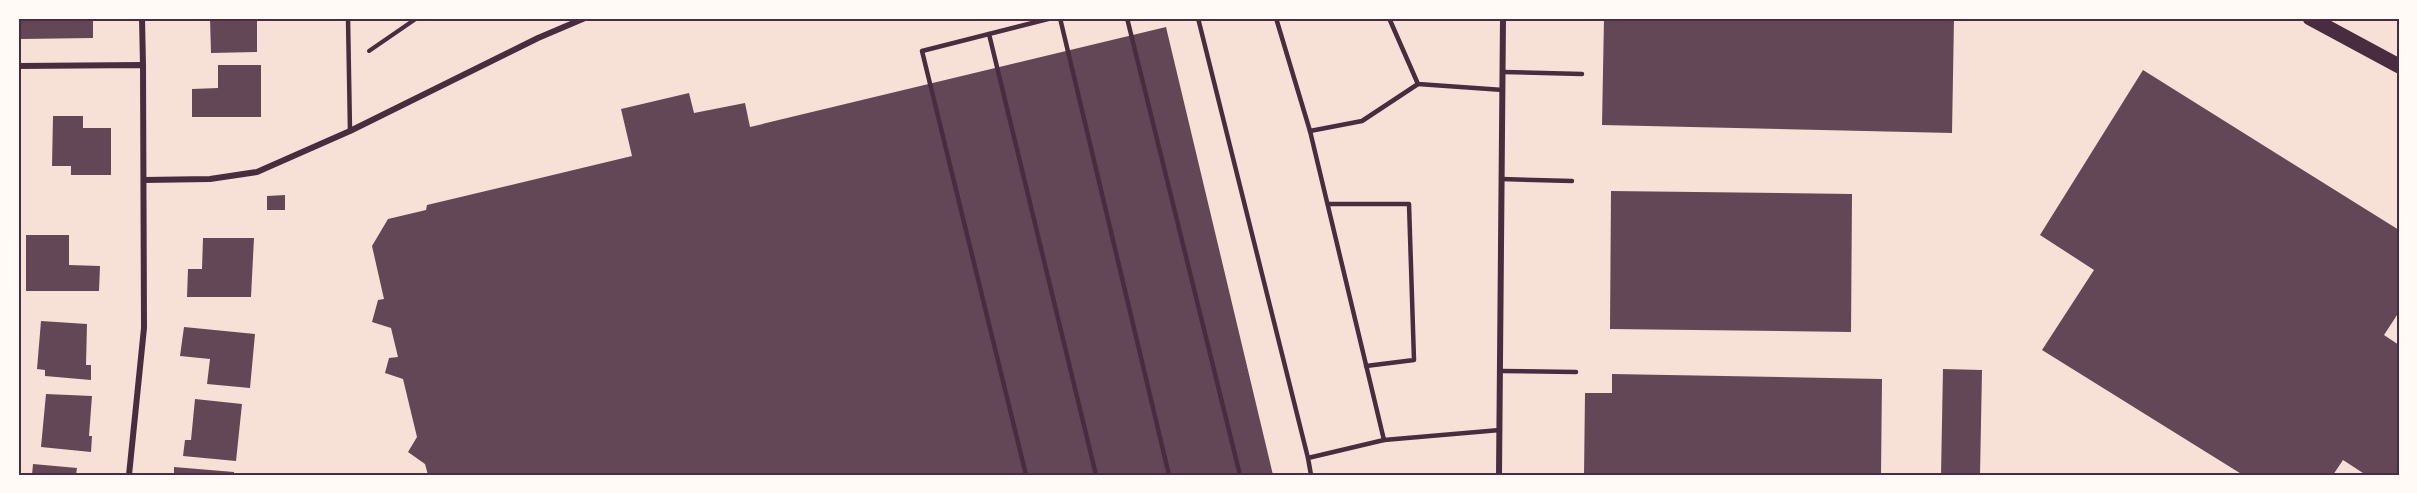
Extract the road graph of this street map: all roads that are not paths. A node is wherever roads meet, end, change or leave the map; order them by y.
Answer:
1 (142, 18) edge
2 (348, 18) edge
3 (585, 18) edge
4 (1052, 18) edge
5 (1060, 18) edge
6 (1127, 18) edge
7 (1198, 18) edge
8 (1276, 18) edge
9 (1389, 18) edge
10 (1503, 18) edge
11 (2310, 18) edge
12 (989, 34) junction
13 (143, 65) junction
14 (18, 66) edge
15 (2399, 66) edge
16 (1503, 72) junction
17 (1582, 74) dead end
18 (1418, 84) junction
19 (1503, 90) junction
20 (350, 130) junction
21 (1310, 130) junction
22 (1502, 179) junction
23 (144, 180) junction
24 (1572, 181) dead end
25 (1328, 204) junction
26 (1366, 366) junction
27 (1500, 371) junction
28 (1576, 372) dead end
29 (1500, 430) junction
30 (1384, 440) junction
31 (1308, 458) junction
32 (129, 475) edge
33 (1026, 475) edge
34 (1096, 475) edge
35 (1169, 475) edge
36 (1240, 475) edge
37 (1311, 475) edge
38 (1499, 475) edge

1 - 13 street
2 - 20 lane
3 - 20 street
4 - 12 lane
5 - 35 lane
6 - 36 lane
7 - 31 lane
8 - 21 lane
9 - 18 lane
10 - 16 street
11 - 15 main road
12 - 33 lane
12 - 34 lane
13 - 14 street
13 - 23 street
16 - 17 lane
16 - 19 street
18 - 19 lane
18 - 21 lane
19 - 22 street
20 - 23 street
21 - 25 lane
22 - 24 lane
22 - 27 street
23 - 32 street
25 - 26 lane
25 - 26 lane
26 - 30 lane
27 - 28 lane
27 - 29 street
29 - 30 lane
29 - 38 street
30 - 31 lane
31 - 37 lane

